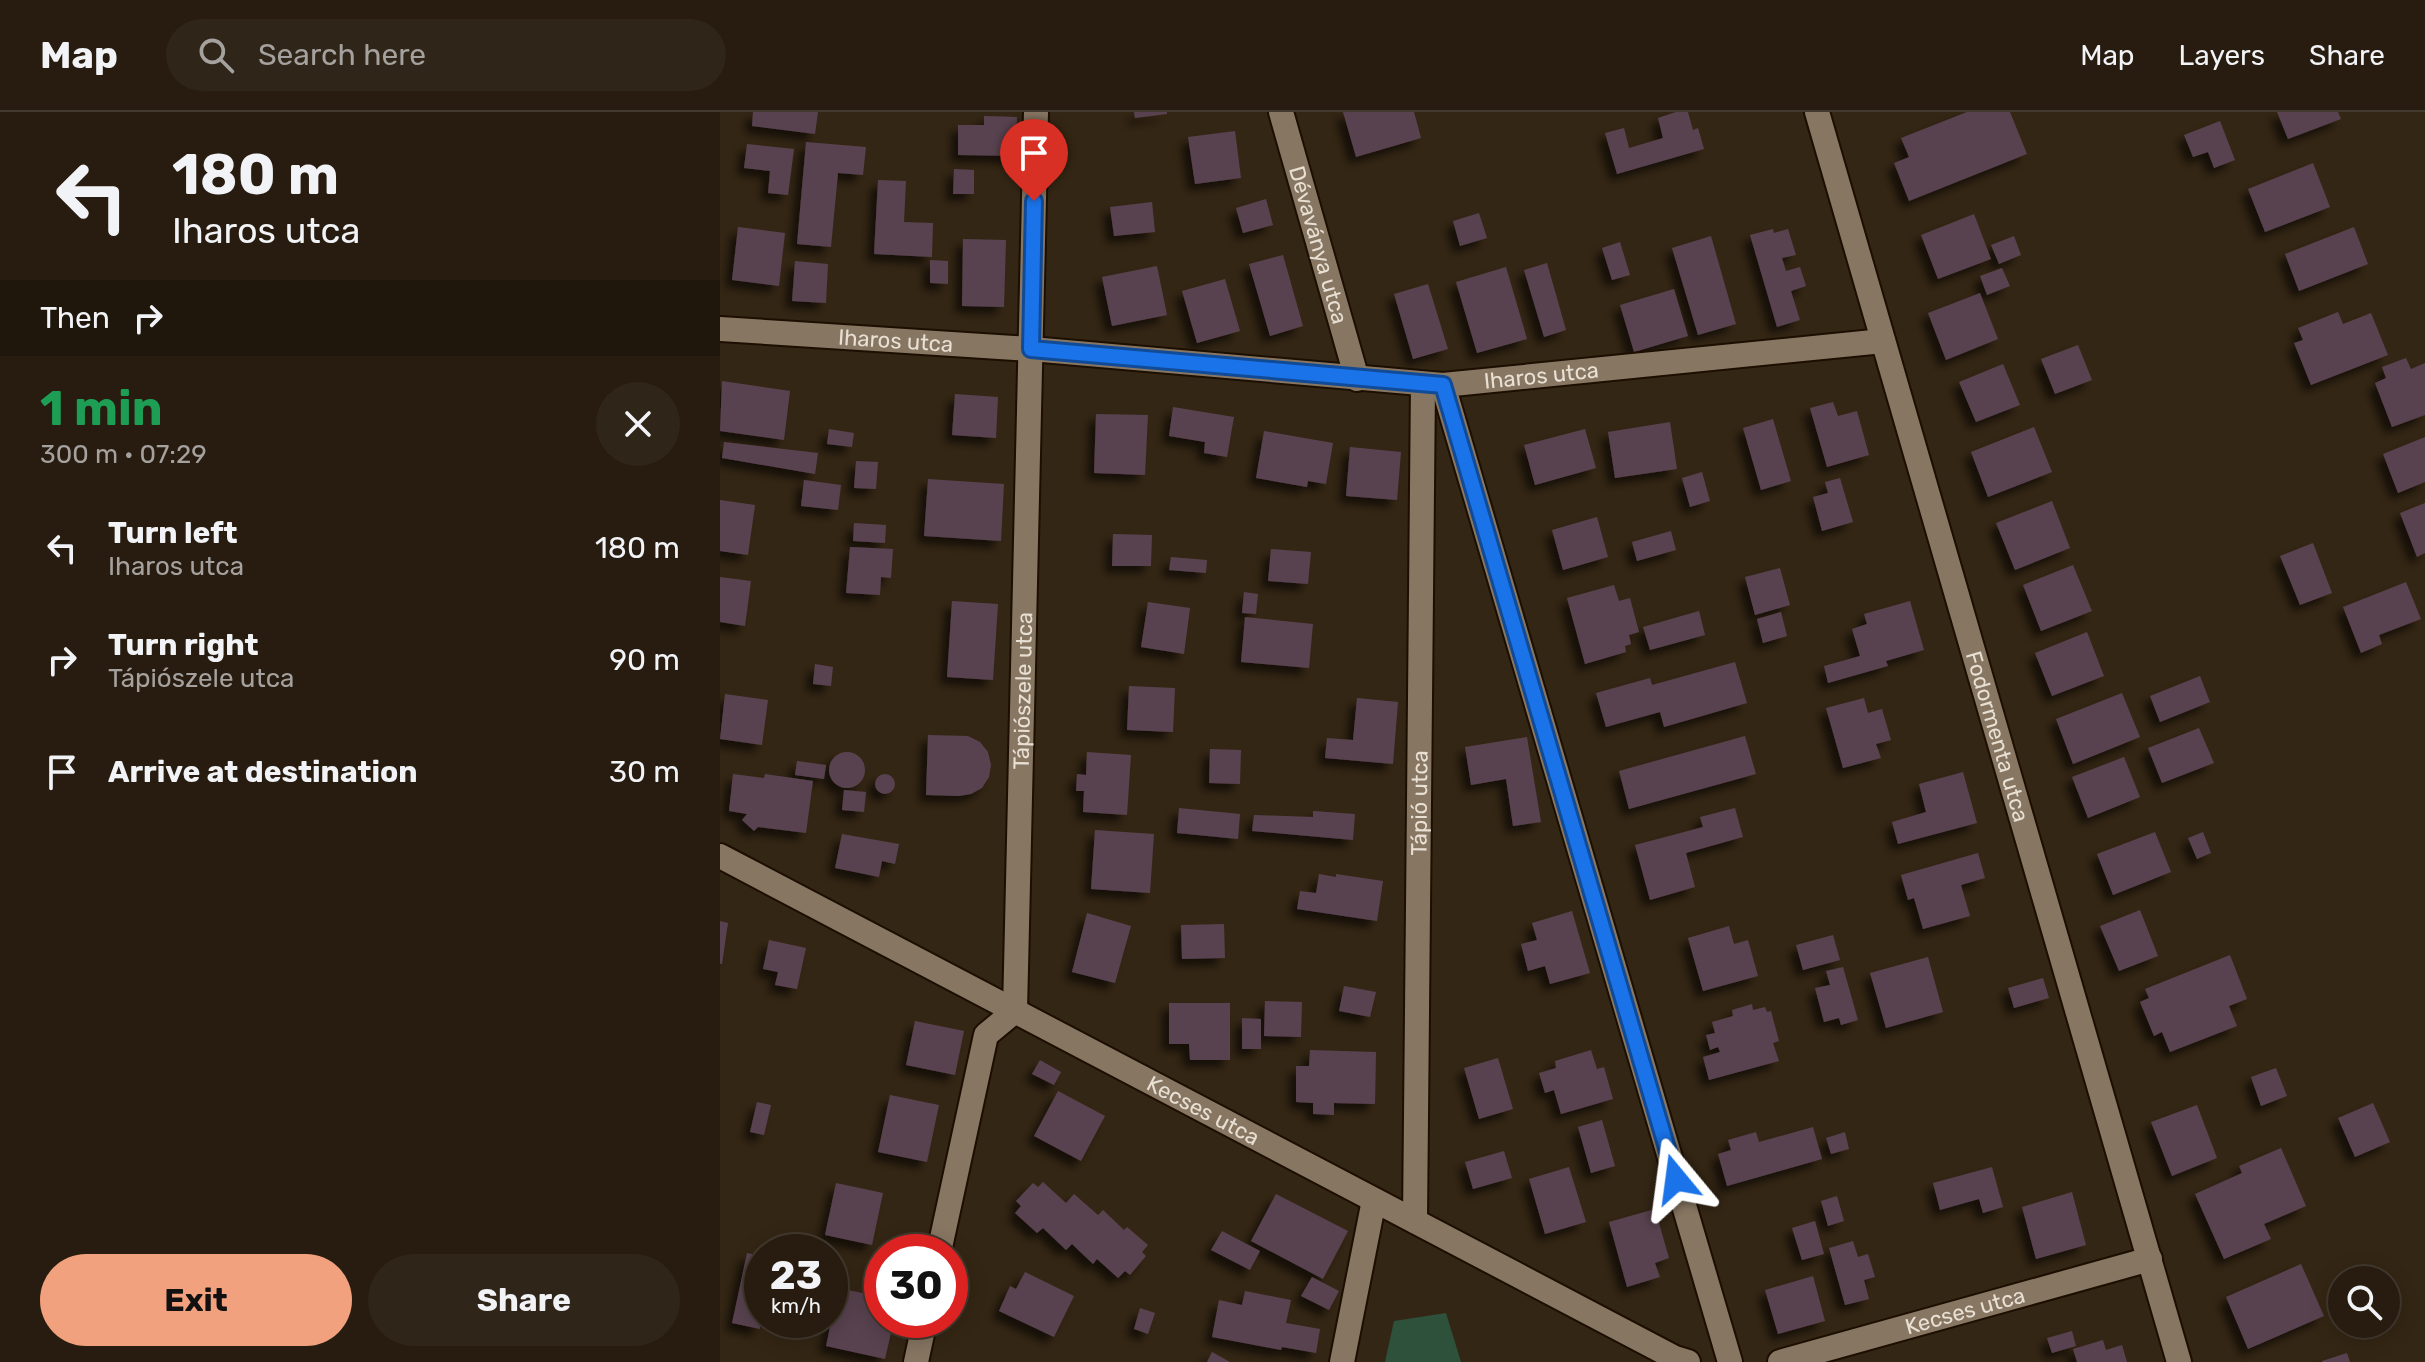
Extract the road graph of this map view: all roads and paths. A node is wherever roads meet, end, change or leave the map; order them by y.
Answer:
1 (1036, 112) edge
2 (1281, 112) edge
3 (1817, 112) edge
4 (720, 329) edge
5 (1883, 341) junction
6 (1031, 349) junction
7 (1357, 379) junction
8 (1433, 385) junction
9 (720, 856) edge
10 (1015, 1011) junction
11 (1374, 1200) junction
12 (1415, 1221) junction
13 (943, 1234) edge
14 (2150, 1259) junction
15 (921, 1338) edge
16 (916, 1362) edge
17 (1342, 1362) edge
18 (1688, 1362) edge
19 (1730, 1362) edge
20 (1780, 1362) edge
21 (2179, 1362) edge

1 - 6 street, Tápiószele utca
2 - 7 street, Dévaványa utca
3 - 5 street, Fodormenta utca
4 - 6 street, Iharos utca
5 - 8 street, Iharos utca
5 - 14 street, Fodormenta utca
6 - 7 street, Iharos utca
6 - 10 street, Tápiószele utca
7 - 8 street, Iharos utca
8 - 12 street, Tápió utca
8 - 19 street
9 - 10 street, Kecses utca
10 - 11 street, Kecses utca
10 - 13 street
11 - 12 street, Kecses utca
11 - 17 street
12 - 18 street, Kecses utca
14 - 20 street, Kecses utca
14 - 21 street, Fodormenta utca
15 - 16 street

